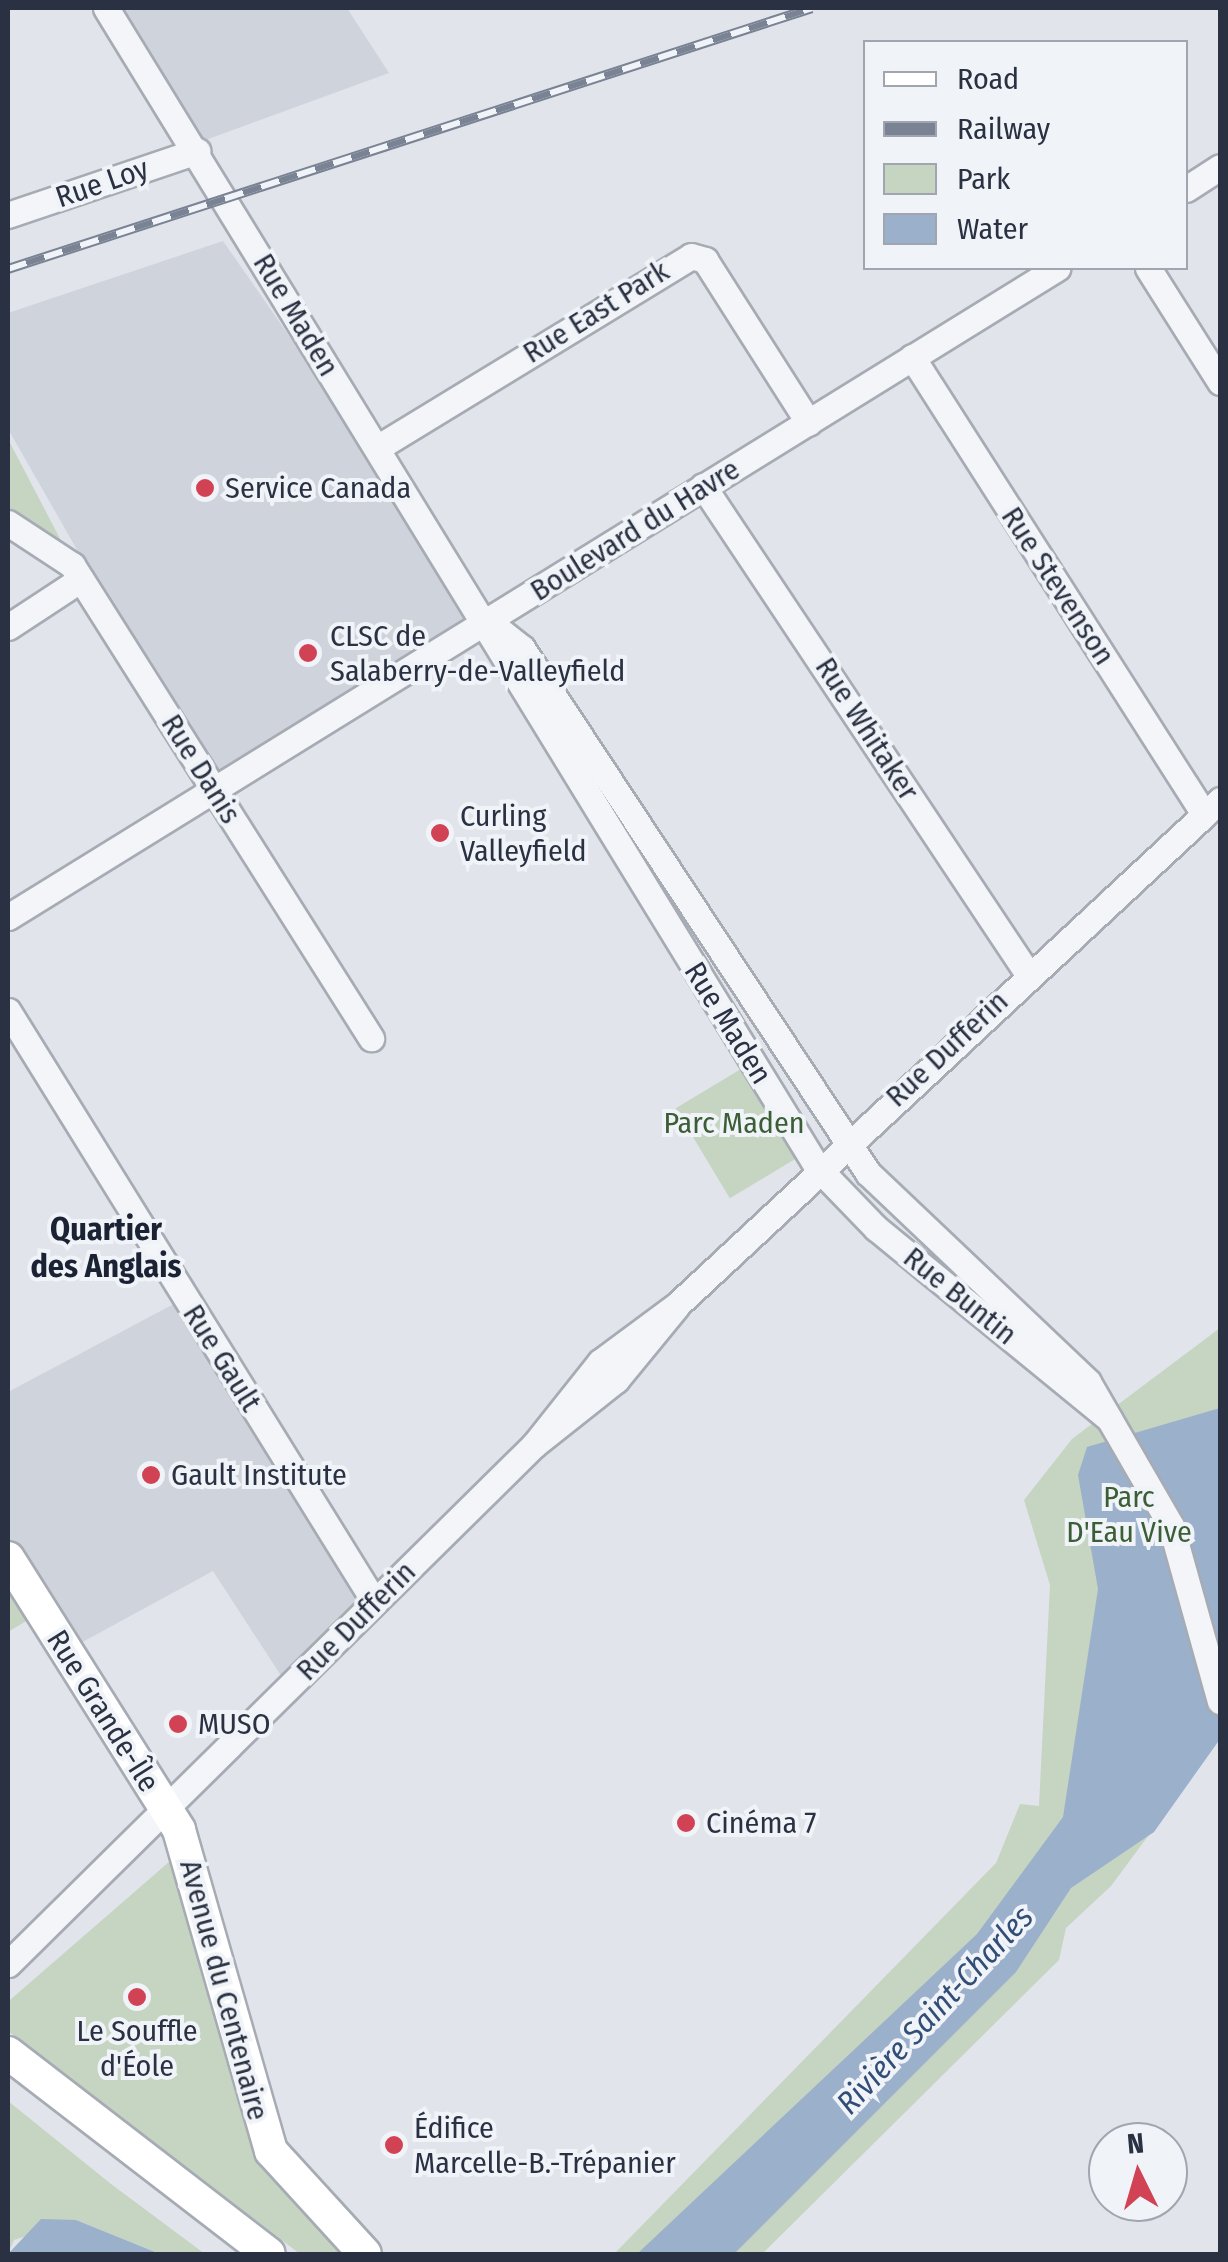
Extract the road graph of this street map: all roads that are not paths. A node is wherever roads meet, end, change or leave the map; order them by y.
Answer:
1 (111, 9) edge
2 (196, 151) junction
3 (1220, 168) edge
4 (1188, 187) edge
5 (8, 214) edge
6 (1054, 270) edge
7 (1149, 270) edge
8 (912, 358) junction
9 (1220, 382) edge
10 (809, 423) junction
11 (377, 448) junction
12 (703, 486) junction
13 (8, 522) edge
14 (81, 580) junction
15 (488, 622) junction
16 (8, 627) edge
17 (216, 793) junction
18 (1212, 807) edge
19 (8, 916) edge
20 (1028, 974) junction
21 (8, 1011) edge
22 (371, 1038) dead end
23 (846, 1142) junction
24 (817, 1167) junction
25 (1114, 1426) junction
26 (8, 1558) edge
27 (374, 1602) junction
28 (1220, 1701) edge
29 (166, 1812) junction
30 (8, 1964) edge
31 (8, 2053) edge
32 (269, 2254) edge
33 (365, 2254) edge

1 - 2 street, Rue Maden
2 - 5 street, Rue Loy
2 - 11 street, Rue Maden
3 - 4 street
6 - 8 street, Boulevard du Havre
7 - 9 street
8 - 10 street, Boulevard du Havre
8 - 18 street, Rue Stevenson
10 - 11 street, Rue East Park
10 - 12 street, Boulevard du Havre
11 - 15 street, Rue Maden
12 - 15 street, Boulevard du Havre
12 - 20 street, Rue Whitaker
13 - 14 street, Rue Danis
14 - 16 street
14 - 17 street, Rue Danis
15 - 17 street, Boulevard du Havre
15 - 23 street, Rue Maden
15 - 24 street, Rue Maden
17 - 19 street, Boulevard du Havre
17 - 22 street, Rue Danis
18 - 20 street, Rue Dufferin
20 - 23 street, Rue Dufferin
21 - 27 street, Rue Gault
23 - 24 street, Rue Dufferin
23 - 25 street, Rue Buntin
24 - 25 street, Rue Buntin
24 - 27 street, Rue Dufferin
25 - 28 street, Rue Buntin
26 - 29 main road, Rue Grande-Île
27 - 29 street, Rue Dufferin
29 - 30 street, Rue Dufferin
29 - 33 main road, Avenue du Centenaire
31 - 32 main road

